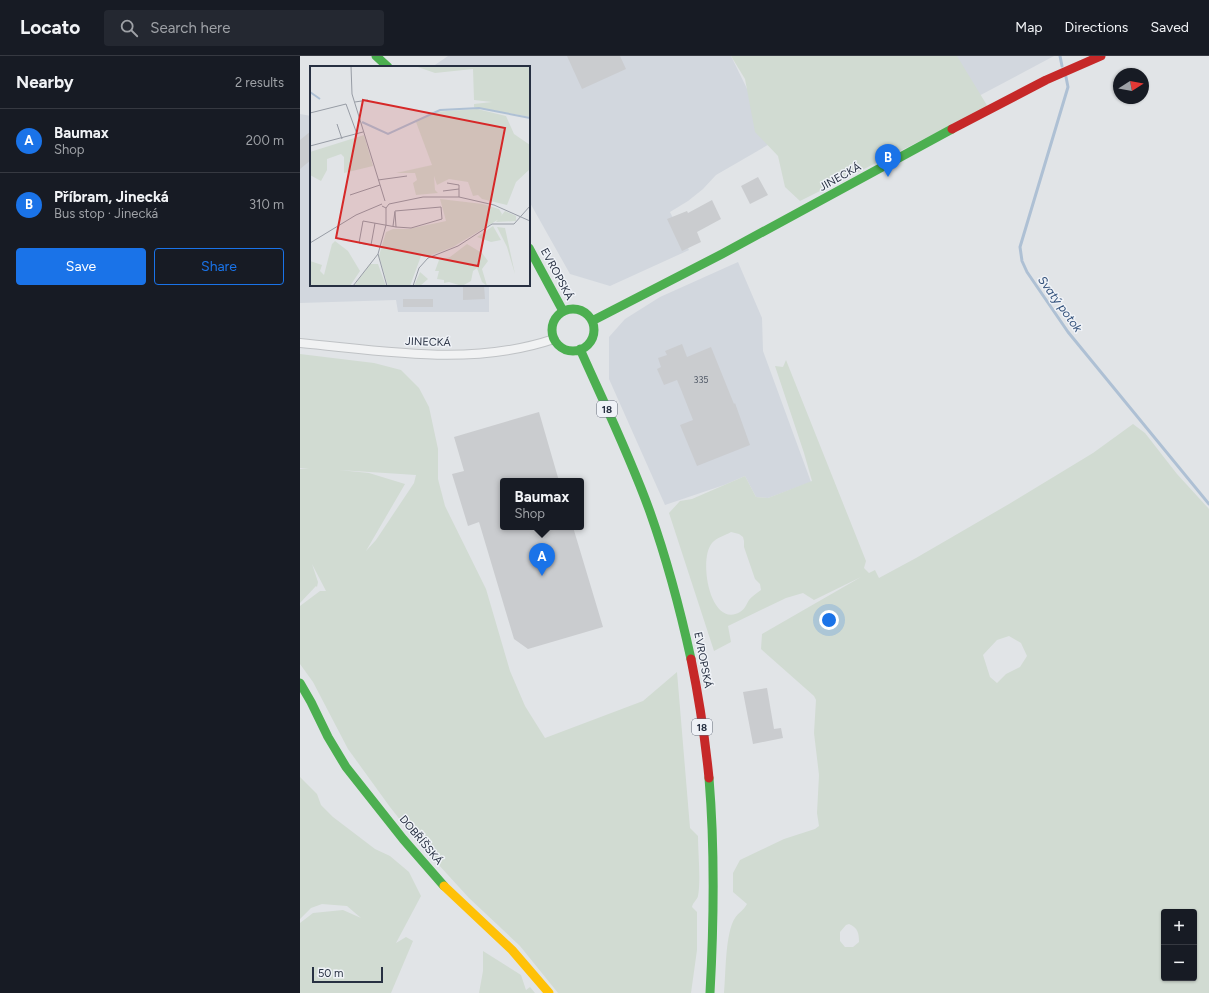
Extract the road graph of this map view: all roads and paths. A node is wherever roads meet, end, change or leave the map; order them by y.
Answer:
1 (376, 56) edge
2 (1101, 56) edge
3 (387, 66) edge
4 (530, 250) edge
5 (563, 311) junction
6 (592, 321) junction
7 (554, 339) junction
8 (300, 343) edge
9 (580, 349) junction
10 (300, 683) edge
11 (548, 993) edge
12 (710, 993) edge

1 - 3 main road
2 - 6 main road, JINECKÁ
4 - 5 main road, EVROPSKÁ
5 - 6 main road, EVROPSKÁ
5 - 7 main road, EVROPSKÁ
6 - 9 main road
7 - 8 street, JINECKÁ
7 - 9 main road
9 - 12 main road, EVROPSKÁ / 18
10 - 11 main road, DOBŘÍŠSKÁ

